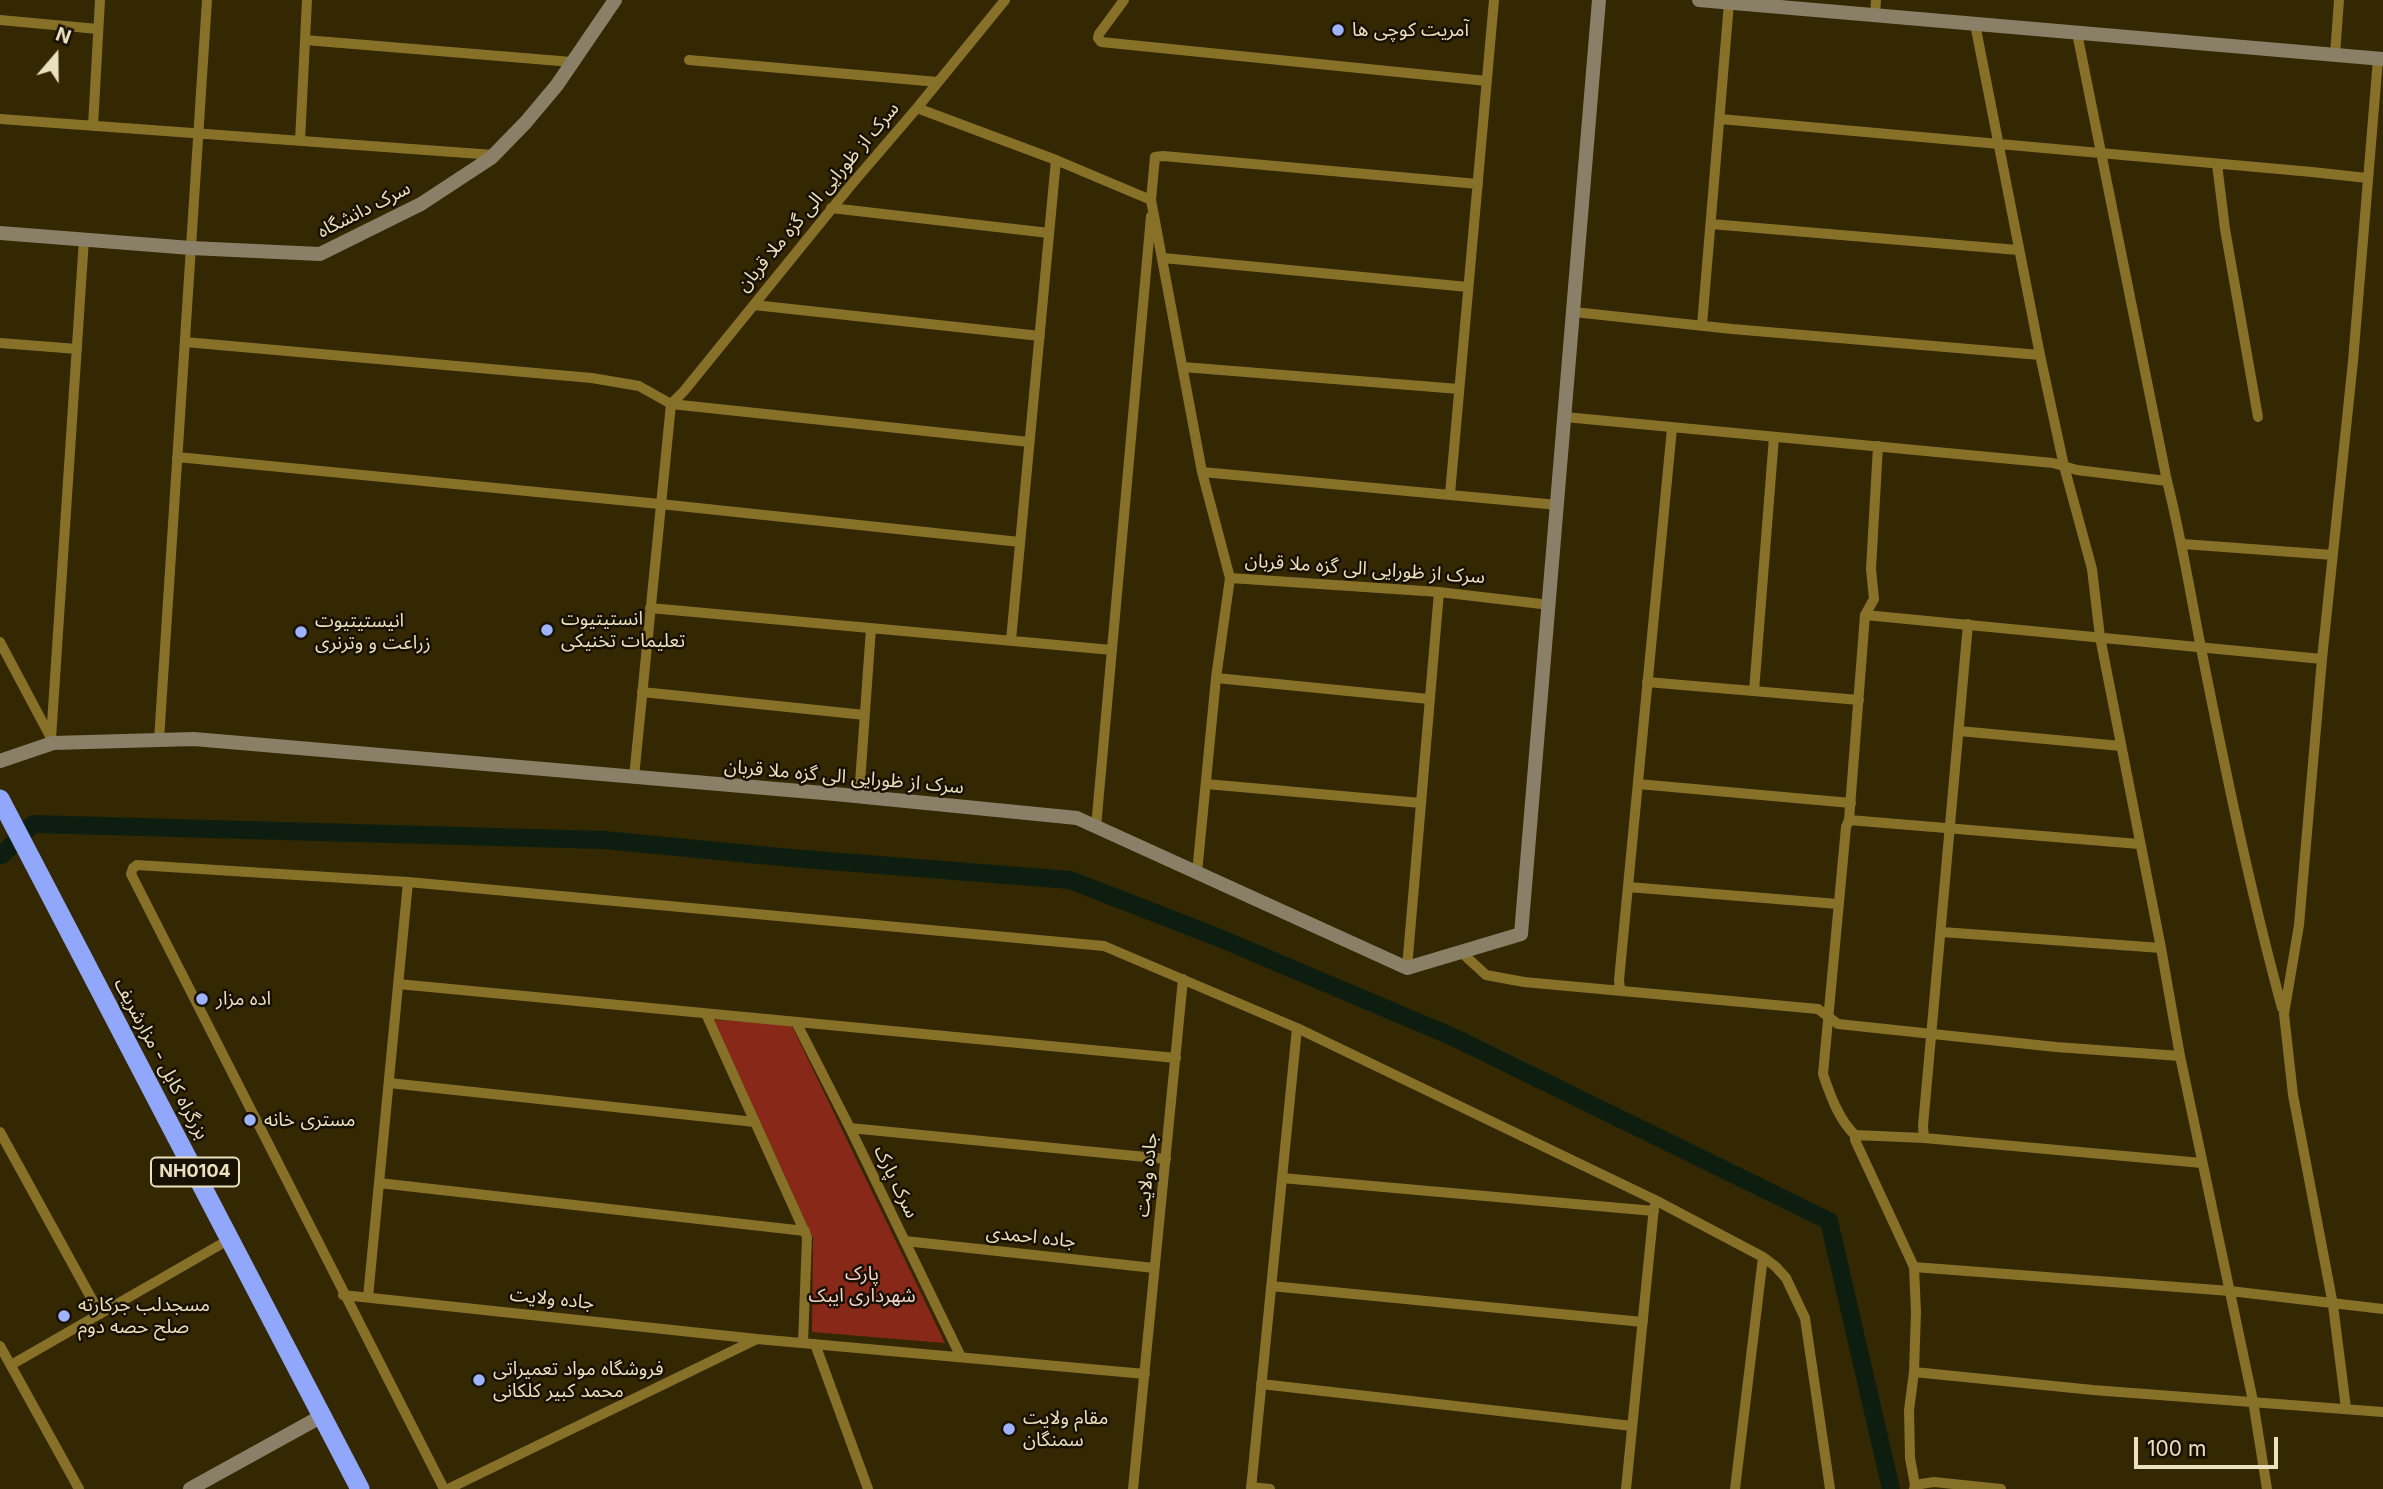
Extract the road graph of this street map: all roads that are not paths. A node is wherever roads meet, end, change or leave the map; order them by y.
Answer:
1 (100, 0) edge
2 (207, 0) edge
3 (307, 0) edge
4 (615, 0) edge
5 (1004, 0) edge
6 (1124, 0) edge
7 (1494, 0) edge
8 (1599, 0) edge
9 (1699, 0) edge
10 (1877, 0) edge
11 (2339, 0) edge
12 (1729, 3) junction
13 (1770, 3) edge
14 (1875, 15) junction
15 (0, 20) edge
16 (1975, 24) junction
17 (99, 29) junction
18 (2077, 33) junction
19 (305, 40) junction
20 (2336, 55) junction
21 (2380, 59) edge
22 (689, 60) dead end
23 (572, 62) junction
24 (1487, 81) junction
25 (938, 82) junction
26 (917, 108) junction
27 (0, 119) edge
28 (1720, 119) junction
29 (93, 126) junction
30 (198, 133) junction
31 (300, 141) junction
32 (1997, 143) junction
33 (2102, 154) junction
34 (494, 155) junction
35 (1056, 160) junction
36 (2217, 164) junction
37 (2367, 178) junction
38 (1478, 184) junction
39 (1151, 204) junction
40 (831, 208) junction
41 (1711, 224) junction
42 (0, 233) edge
43 (1049, 233) junction
44 (84, 239) junction
45 (191, 248) junction
46 (2018, 250) junction
47 (1163, 258) junction
48 (1468, 287) junction
49 (754, 305) junction
50 (1574, 312) junction
51 (1702, 325) junction
52 (1040, 336) junction
53 (185, 342) junction
54 (0, 343) edge
55 (77, 349) junction
56 (2040, 355) junction
57 (1183, 367) junction
58 (1460, 389) junction
59 (671, 404) junction
60 (1565, 417) junction
61 (2258, 417) dead end
62 (1672, 428) junction
63 (1774, 437) junction
64 (1030, 442) junction
65 (1878, 446) junction
66 (177, 457) junction
67 (2064, 466) junction
68 (1202, 472) junction
69 (2166, 481) junction
70 (1450, 494) junction
71 (660, 504) junction
72 (1558, 505) junction
73 (1020, 542) junction
74 (2183, 544) junction
75 (2333, 555) junction
76 (1230, 578) junction
77 (1439, 592) junction
78 (1550, 605) junction
79 (650, 608) junction
80 (1865, 615) junction
81 (1968, 624) junction
82 (871, 628) junction
83 (2100, 637) junction
84 (1011, 640) junction
85 (0, 642) edge
86 (2201, 647) junction
87 (1112, 650) junction
88 (2322, 660) junction
89 (1216, 678) junction
90 (1647, 682) junction
91 (1754, 691) junction
92 (642, 692) junction
93 (1429, 699) junction
94 (1859, 700) junction
95 (866, 715) junction
96 (1959, 732) junction
97 (159, 740) junction
98 (52, 741) junction
99 (2121, 746) junction
100 (0, 761) edge
101 (634, 777) junction
102 (1206, 784) junction
103 (1639, 784) junction
104 (859, 797) junction
105 (2, 803) edge
106 (1421, 803) junction
107 (1851, 803) junction
108 (1849, 820) junction
109 (1096, 827) junction
110 (1950, 829) junction
111 (2139, 844) junction
112 (1197, 873) junction
113 (408, 882) junction
114 (1628, 887) junction
115 (1838, 904) junction
116 (1942, 932) junction
117 (2161, 948) junction
118 (1461, 952) junction
119 (1407, 968) junction
120 (1183, 979) junction
121 (398, 984) junction
122 (1620, 989) junction
123 (706, 1014) junction
124 (2284, 1014) junction
125 (1829, 1016) junction
126 (796, 1022) junction
127 (1297, 1028) junction
128 (1931, 1034) junction
129 (2180, 1056) junction
130 (1176, 1058) junction
131 (389, 1083) junction
132 (755, 1122) junction
133 (850, 1128) junction
134 (0, 1132) edge
135 (1855, 1135) junction
136 (1924, 1138) junction
137 (1166, 1159) junction
138 (2202, 1163) junction
139 (1282, 1178) junction
140 (379, 1183) junction
141 (1655, 1206) junction
142 (805, 1231) junction
143 (230, 1239) junction
144 (905, 1241) junction
145 (1763, 1257) junction
146 (1914, 1267) junction
147 (1154, 1268) junction
148 (1271, 1286) junction
149 (2230, 1291) junction
150 (343, 1295) junction
151 (368, 1297) junction
152 (2333, 1304) junction
153 (2383, 1309) edge
154 (100, 1314) junction
155 (1643, 1322) junction
156 (757, 1339) junction
157 (803, 1343) junction
158 (815, 1344) junction
159 (0, 1346) edge
160 (961, 1357) junction
161 (11, 1365) junction
162 (1914, 1372) junction
163 (1145, 1374) junction
164 (1261, 1384) junction
165 (2253, 1401) junction
166 (2346, 1408) junction
167 (2383, 1412) edge
168 (322, 1416) junction
169 (1632, 1426) junction
170 (1915, 1487) edge
171 (1251, 1488) edge
172 (79, 1489) edge
173 (190, 1489) edge
174 (360, 1489) edge
175 (446, 1489) edge
176 (868, 1489) edge
177 (1133, 1489) edge
178 (1270, 1489) edge
179 (1626, 1489) edge
180 (1735, 1489) edge
181 (1830, 1489) edge
182 (2001, 1489) edge
183 (2267, 1489) edge

1 - 17 street
2 - 30 street
3 - 19 street
4 - 23 street, سرک دانشگاه
5 - 25 street
6 - 24 street
7 - 24 street
8 - 50 street
9 - 12 street
10 - 14 street
11 - 20 street
12 - 13 street
12 - 28 street
13 - 14 street
14 - 16 street
15 - 17 street
16 - 18 street
16 - 32 street
17 - 29 street
18 - 20 street
18 - 33 street
19 - 23 street
19 - 31 street
20 - 21 street
21 - 37 street
22 - 25 street
23 - 34 street, سرک دانشگاه
24 - 38 street
25 - 26 street
26 - 35 street, سرک از ظورایی الی گزه ملا قربان
26 - 40 street, سرک از ظورایی الی گزه ملا قربان
27 - 29 street
28 - 32 street
28 - 41 street
29 - 30 street
30 - 31 street
30 - 45 street
31 - 34 street
32 - 33 street
32 - 46 street
33 - 36 street
33 - 69 street
34 - 45 street, سرک دانشگاه
35 - 39 street, سرک از ظورایی الی گزه ملا قربان
35 - 43 street
36 - 37 street
36 - 61 street
37 - 75 street
38 - 39 street
38 - 48 street
39 - 47 street, سرک از ظورایی الی گزه ملا قربان
39 - 87 street
40 - 43 street
40 - 49 street, سرک از ظورایی الی گزه ملا قربان
41 - 46 street
41 - 51 street
42 - 44 street, سرک دانشگاه
43 - 52 street
44 - 45 street, سرک دانشگاه
44 - 55 street
45 - 53 street
46 - 56 street
47 - 48 street
47 - 57 street, سرک از ظورایی الی گزه ملا قربان
48 - 58 street
49 - 52 street
49 - 59 street, سرک از ظورایی الی گزه ملا قربان
50 - 51 street
50 - 60 street
51 - 56 street
52 - 64 street
53 - 59 street
53 - 66 street
54 - 55 street
55 - 98 street
56 - 67 street
57 - 58 street
57 - 68 street, سرک از ظورایی الی گزه ملا قربان
58 - 70 street
59 - 64 street
59 - 71 street
60 - 62 street
60 - 72 street
62 - 63 street
62 - 90 street
63 - 65 street
63 - 91 street
64 - 73 street
65 - 67 street
65 - 80 street
66 - 71 street
66 - 97 street
67 - 69 street
67 - 83 street
68 - 70 street
68 - 76 street, سرک از ظورایی الی گزه ملا قربان
69 - 74 street
70 - 72 street
71 - 73 street
71 - 79 street
72 - 78 street
73 - 84 street
74 - 75 street
74 - 86 street
75 - 88 street
76 - 77 street, سرک از ظورایی الی گزه ملا قربان
76 - 89 street
77 - 78 street, سرک از ظورایی الی گزه ملا قربان
77 - 93 street
78 - 118 street
79 - 82 street
79 - 92 street
80 - 81 street
80 - 94 street
81 - 83 street
81 - 96 street
82 - 84 street
82 - 95 street
83 - 86 street
83 - 99 street
84 - 87 street
85 - 98 street
86 - 88 street
86 - 124 street
87 - 109 street
88 - 124 street
89 - 93 street
89 - 102 street
90 - 91 street
90 - 103 street
91 - 94 street
92 - 95 street
92 - 101 street
93 - 106 street
94 - 107 street
95 - 104 street
96 - 99 street
96 - 110 street
97 - 98 street, سرک از ظورایی الی گزه ملا قربان
97 - 101 street, سرک از ظورایی الی گزه ملا قربان
98 - 100 street, سرک از ظورایی الی گزه ملا قربان
99 - 111 street
101 - 104 street, سرک از ظورایی الی گزه ملا قربان
102 - 106 street
102 - 112 street
103 - 107 street
103 - 114 street
104 - 109 street, سرک از ظورایی الی گزه ملا قربان
105 - 143 highway, بزرگراه کابل - مزارشریف / NH0104
106 - 119 street
107 - 108 street
108 - 110 street
108 - 115 street
109 - 112 street, سرک از ظورایی الی گزه ملا قربان
110 - 111 street
110 - 116 street
111 - 117 street
112 - 119 street, سرک از ظورایی الی گزه ملا قربان
113 - 120 street
113 - 121 street
113 - 150 street
114 - 115 street
114 - 122 street
115 - 125 street
116 - 117 street
116 - 128 street
117 - 129 street
118 - 119 street
118 - 122 street
120 - 127 street
120 - 130 street, جاده ولایت
121 - 123 street
121 - 131 street
122 - 125 street
123 - 126 street
123 - 132 street
124 - 152 street
125 - 128 street
125 - 135 street
126 - 130 street
126 - 133 street, سرک پارک
127 - 139 street
127 - 141 street
128 - 129 street
128 - 136 street
129 - 138 street
130 - 137 street, جاده ولایت
131 - 132 street
131 - 140 street
132 - 142 street
133 - 137 street
133 - 144 street, سرک پارک
134 - 154 street
135 - 136 street
135 - 146 street
136 - 138 street
137 - 147 street, جاده ولایت
138 - 149 street
139 - 141 street
139 - 148 street
140 - 142 street
140 - 151 street
141 - 145 street
141 - 155 street
142 - 157 street
143 - 154 street
143 - 168 highway, بزرگراه کابل - مزارشریف / NH0104
144 - 147 street, جاده احمدی
144 - 160 street, سرک پارک
145 - 180 street
145 - 181 street
146 - 149 street
146 - 162 street
147 - 163 street, جاده ولایت
148 - 155 street
148 - 164 street
149 - 152 street
149 - 165 street
150 - 151 street, جاده ولایت
150 - 175 street
151 - 156 street, جاده ولایت
152 - 153 street
152 - 166 street
154 - 161 street
155 - 169 street
156 - 157 street, جاده ولایت
156 - 175 street
157 - 158 street, جاده ولایت
158 - 160 street, جاده ولایت
158 - 176 street
159 - 161 street
160 - 163 street, جاده ولایت
161 - 172 street
162 - 165 street
162 - 170 street
163 - 177 street, جاده ولایت
164 - 169 street
164 - 171 street
165 - 166 street
165 - 183 street
166 - 167 street
168 - 173 street
168 - 174 highway, بزرگراه کابل - مزارشریف / NH0104
169 - 179 street
170 - 182 street
171 - 178 street

